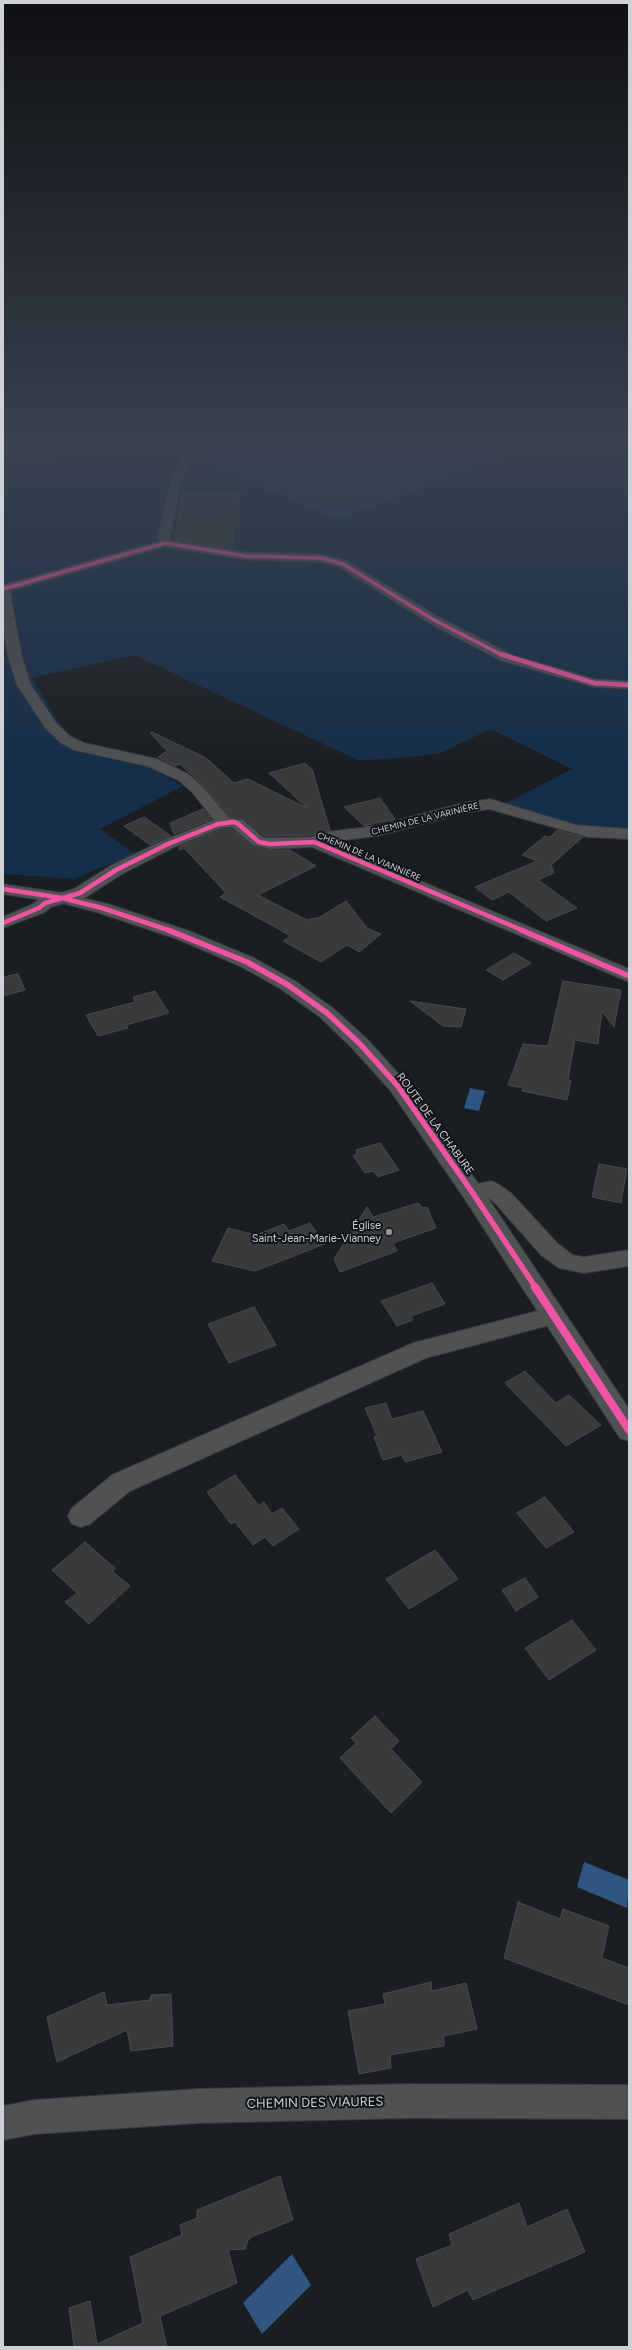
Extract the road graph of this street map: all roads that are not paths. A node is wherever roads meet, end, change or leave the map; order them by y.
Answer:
1 (137, 552) edge
2 (216, 552) edge
3 (3, 589) edge
4 (629, 685) edge
5 (224, 822) junction
6 (629, 834) edge
7 (314, 842) junction
8 (3, 889) edge
9 (62, 898) junction
10 (3, 922) edge
11 (629, 976) edge
12 (472, 1192) junction
13 (629, 1258) edge
14 (553, 1316) junction
15 (629, 1430) edge
16 (81, 1516) dead end
17 (629, 2102) edge
18 (3, 2123) edge

1 - 3 street
2 - 4 street
3 - 5 street
5 - 7 street, CHEMIN DE LA VIANNIÈRE
5 - 9 street
6 - 7 street, CHEMIN DE LA VARINIÈRE
7 - 11 street, CHEMIN DE LA VIANNIÈRE
8 - 9 main road, ROUTE DE LA CHABURE
9 - 10 street
9 - 12 main road, ROUTE DE LA CHABURE
12 - 13 street
12 - 14 main road, ROUTE DE LA CHABURE
14 - 15 main road, ROUTE DE LA CHABURE
14 - 16 street
17 - 18 street, CHEMIN DES VIAURES

